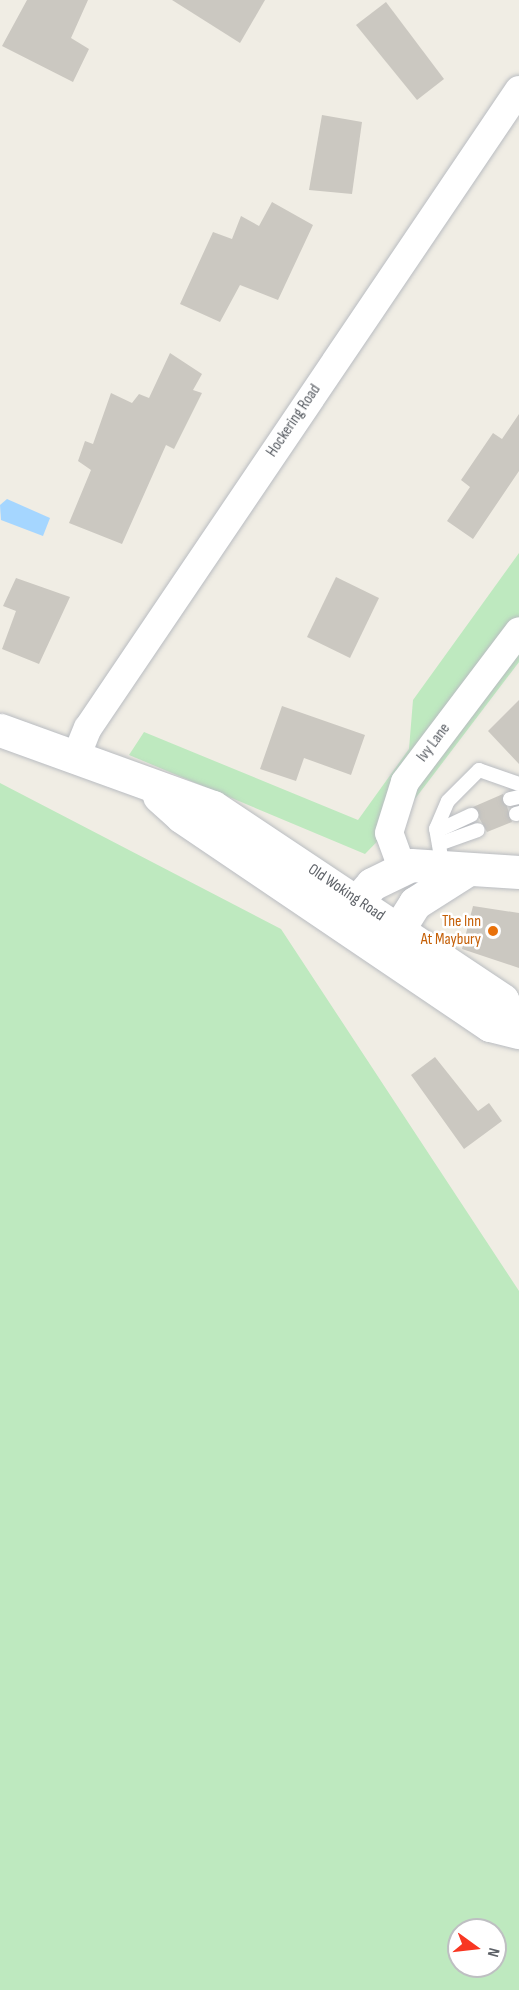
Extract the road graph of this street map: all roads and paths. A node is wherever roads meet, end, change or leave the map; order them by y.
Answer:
1 (519, 90) edge
2 (519, 631) edge
3 (0, 730) edge
4 (76, 757) junction
5 (519, 784) edge
6 (471, 815) dead end
7 (478, 830) dead end
8 (446, 858) junction
9 (402, 868) junction
10 (519, 872) edge
11 (346, 911) junction
12 (391, 940) junction
13 (517, 1030) edge

1 - 4 street, Hockering Road
2 - 9 street, Ivy Lane
3 - 4 main road, Old Woking Road
4 - 11 main road, Old Woking Road
5 - 8 lane
6 - 8 lane
7 - 8 lane
8 - 9 main road
8 - 10 main road
8 - 12 main road
9 - 11 main road
11 - 12 main road, Old Woking Road
12 - 13 main road, Old Woking Road

